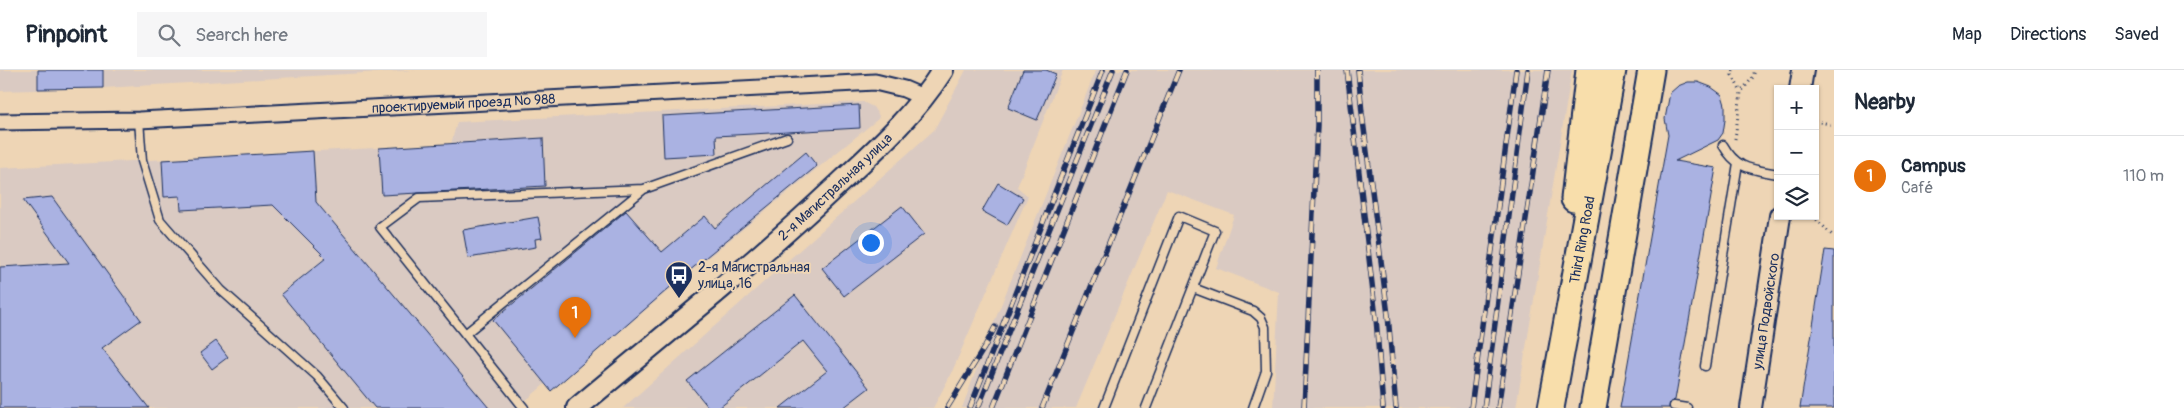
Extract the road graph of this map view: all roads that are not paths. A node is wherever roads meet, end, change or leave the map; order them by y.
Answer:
1 (943, 70) edge
2 (1588, 70) edge
3 (1613, 70) edge
4 (1651, 70) edge
5 (1803, 70) edge
6 (1801, 85) edge
7 (925, 98) junction
8 (139, 120) junction
9 (0, 122) edge
10 (786, 138) dead end
11 (1723, 145) dead end
12 (1735, 161) junction
13 (1774, 173) edge
14 (644, 189) junction
15 (1779, 220) edge
16 (1193, 288) junction
17 (465, 334) junction
18 (1705, 366) dead end
19 (1557, 375) junction
20 (1674, 406) dead end
21 (344, 408) edge
22 (524, 408) edge
23 (577, 408) edge
24 (1104, 408) edge
25 (1146, 408) edge
26 (1253, 408) edge
27 (1551, 408) edge
28 (1593, 408) edge
29 (1687, 408) edge
30 (1751, 408) edge

1 - 7 street, 2-я Магистральная улица
2 - 19 main road
3 - 19 main road, Third Ring Road
4 - 28 main road
5 - 6 street
7 - 8 street, проектируемый проезд № 988
7 - 23 street, 2-я Магистральная улица
8 - 9 street, проектируемый проезд № 988
8 - 21 lane
10 - 14 lane
11 - 12 lane
12 - 13 lane
12 - 18 lane
14 - 17 lane
14 - 17 lane
15 - 30 street, улица Подвойского
16 - 24 lane
16 - 25 lane
16 - 26 lane
17 - 22 lane
19 - 27 main road, Third Ring Road
20 - 29 lane

